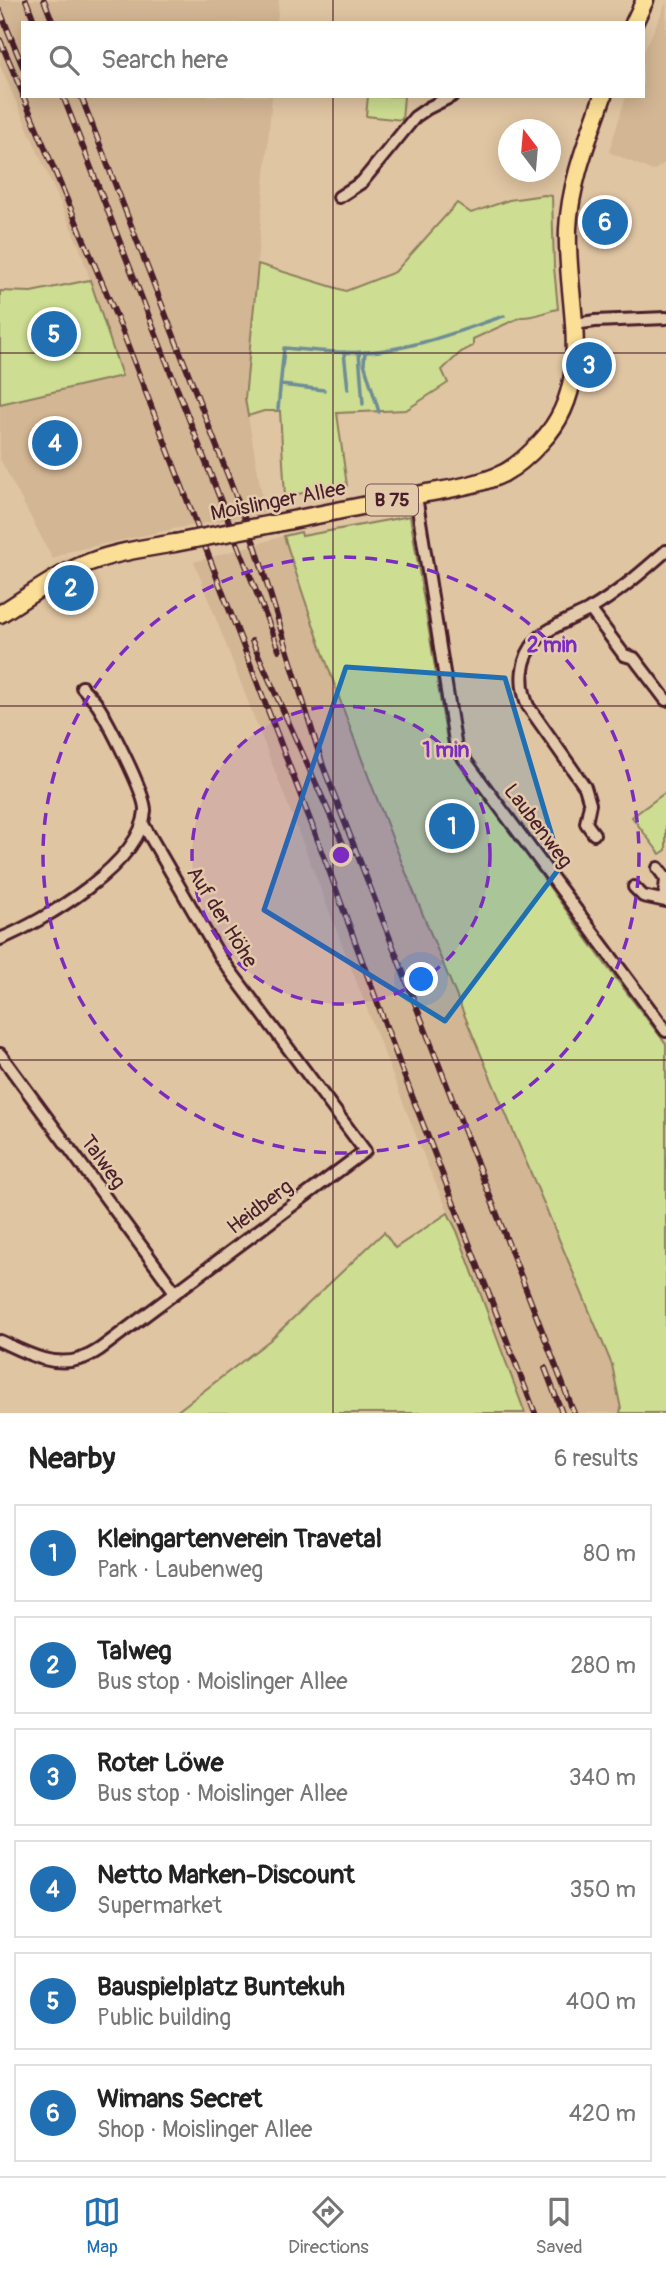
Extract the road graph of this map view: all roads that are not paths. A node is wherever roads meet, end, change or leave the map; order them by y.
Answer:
1 (645, 0) edge
2 (635, 21) edge
3 (448, 98) edge
4 (602, 98) edge
5 (339, 197) dead end
6 (666, 318) edge
7 (575, 324) junction
8 (416, 496) junction
9 (666, 551) edge
10 (590, 609) junction
11 (0, 614) edge
12 (82, 687) dead end
13 (666, 700) edge
14 (143, 824) junction
15 (594, 834) dead end
16 (658, 868) dead end
17 (634, 887) dead end
18 (665, 901) edge
19 (0, 939) edge
20 (666, 1031) edge
21 (0, 1054) edge
22 (366, 1151) joint
23 (175, 1292) junction
24 (0, 1341) edge

1 - 2 main road
3 - 5 street
4 - 7 main road, Moislinger Allee / B 75
6 - 7 street
7 - 8 main road, Moislinger Allee / B 75
8 - 11 main road, Moislinger Allee / B 75, bridge
8 - 20 street, Laubenweg
9 - 10 street
10 - 13 street
10 - 15 street
12 - 14 street, Auf der Höhe
14 - 19 street
14 - 22 street, Auf der Höhe
16 - 18 street
17 - 18 street
21 - 23 street, Talweg
22 - 23 street, Heidberg
23 - 24 street, Heidberg

